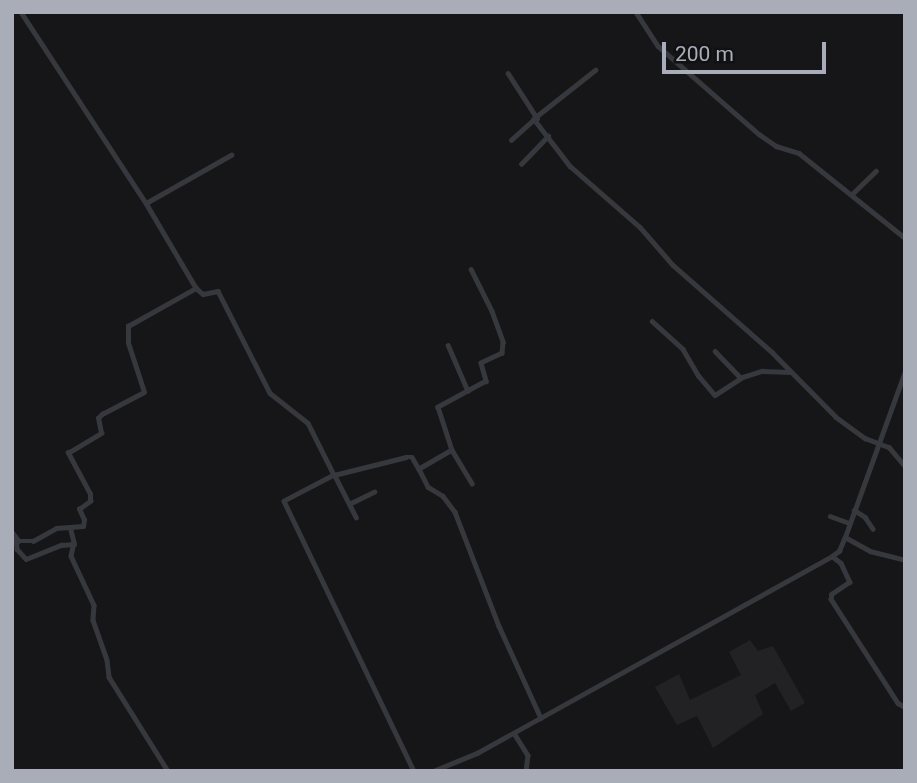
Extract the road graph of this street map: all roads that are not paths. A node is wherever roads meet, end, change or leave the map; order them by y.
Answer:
1 (21, 12) edge
2 (636, 12) edge
3 (596, 71) dead end
4 (509, 73) dead end
5 (536, 119) junction
6 (548, 136) junction
7 (511, 140) dead end
8 (231, 155) dead end
9 (521, 164) dead end
10 (876, 171) dead end
11 (852, 194) junction
12 (146, 203) junction
13 (905, 238) edge
14 (471, 269) dead end
15 (196, 288) junction
16 (652, 320) dead end
17 (447, 345) dead end
18 (715, 351) dead end
19 (905, 371) edge
20 (792, 372) junction
21 (741, 378) junction
22 (468, 391) junction
23 (880, 442) junction
24 (452, 450) junction
25 (905, 466) edge
26 (419, 469) junction
27 (334, 475) junction
28 (472, 483) dead end
29 (374, 492) dead end
30 (349, 504) junction
31 (854, 510) junction
32 (830, 516) dead end
33 (356, 518) dead end
34 (849, 523) junction
35 (873, 529) dead end
36 (71, 530) junction
37 (15, 534) edge
38 (845, 537) junction
39 (74, 544) junction
40 (832, 556) junction
41 (905, 560) edge
42 (905, 708) edge
43 (541, 718) junction
44 (514, 733) junction
45 (442, 770) edge
46 (168, 771) edge
47 (414, 771) edge
48 (433, 771) edge
49 (526, 771) edge

1 - 12 street
2 - 11 street
3 - 5 street
4 - 5 street
5 - 6 street
5 - 7 street
6 - 9 street
6 - 20 street
8 - 12 street
10 - 11 street
11 - 13 street
12 - 15 street
14 - 22 street
15 - 27 street
15 - 36 street
16 - 21 street
17 - 22 street
18 - 21 street
19 - 23 street
20 - 21 street
20 - 23 street
22 - 24 street
23 - 25 street
23 - 31 street
24 - 26 street
24 - 28 street
26 - 27 street
26 - 43 street
27 - 30 street
27 - 47 street
29 - 30 street
30 - 33 street
31 - 34 street
31 - 35 street
32 - 34 street
34 - 38 street
36 - 37 street
36 - 39 street
37 - 39 street
38 - 40 street
38 - 41 street
39 - 46 street
40 - 42 street
40 - 43 street
43 - 44 street
44 - 45 street
44 - 49 street
45 - 48 street

